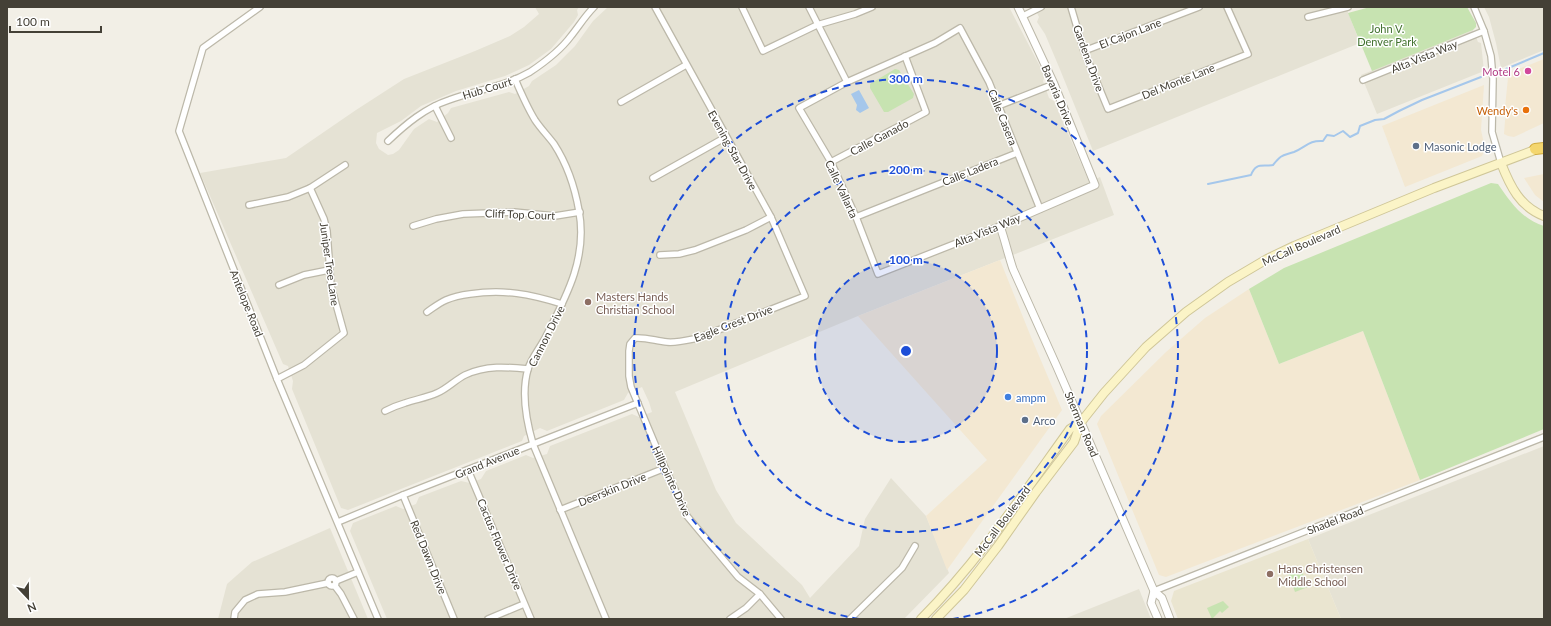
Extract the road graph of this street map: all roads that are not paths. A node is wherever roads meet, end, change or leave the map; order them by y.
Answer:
1 (260, 7) edge
2 (583, 7) edge
3 (594, 7) edge
4 (655, 7) edge
5 (742, 7) edge
6 (809, 7) edge
7 (872, 7) edge
8 (1018, 7) edge
9 (1040, 7) edge
10 (1071, 7) edge
11 (1199, 7) edge
12 (1227, 7) edge
13 (1348, 7) edge
14 (1474, 7) edge
15 (589, 12) junction
16 (1023, 16) junction
17 (1308, 17) dead end
18 (817, 25) junction
19 (1484, 31) junction
20 (1084, 51) junction
21 (905, 56) junction
22 (686, 65) junction
23 (515, 79) junction
24 (1363, 80) dead end
25 (847, 82) junction
26 (1054, 84) junction
27 (621, 102) dead end
28 (435, 106) junction
29 (998, 106) junction
30 (1108, 109) joint
31 (726, 137) junction
32 (451, 138) dead end
33 (388, 141) dead end
34 (1541, 148) edge
35 (1017, 153) junction
36 (831, 162) junction
37 (1501, 163) junction
38 (345, 165) dead end
39 (653, 178) dead end
40 (1095, 185) joint
41 (310, 188) junction
42 (249, 205) dead end
43 (1040, 209) junction
44 (580, 212) junction
45 (1544, 216) edge
46 (771, 217) junction
47 (856, 217) junction
48 (413, 226) dead end
49 (1000, 226) junction
50 (660, 255) dead end
51 (329, 270) junction
52 (878, 274) joint
53 (279, 285) dead end
54 (805, 296) joint
55 (562, 304) junction
56 (427, 312) dead end
57 (635, 338) joint
58 (528, 369) junction
59 (277, 379) junction
60 (638, 403) junction
61 (385, 411) dead end
62 (1081, 422) junction
63 (1544, 437) edge
64 (533, 444) junction
65 (665, 468) junction
66 (468, 470) junction
67 (403, 495) junction
68 (560, 510) junction
69 (338, 522) junction
70 (915, 546) dead end
71 (969, 566) junction
72 (358, 572) junction
73 (335, 583) junction
74 (1154, 590) junction
75 (760, 594) junction
76 (524, 604) junction
77 (234, 619) edge
78 (354, 619) edge
79 (378, 619) edge
80 (454, 619) edge
81 (488, 619) edge
82 (531, 619) edge
83 (606, 619) edge
84 (730, 619) edge
85 (781, 619) edge
86 (850, 619) edge
87 (921, 619) edge
88 (931, 619) edge
89 (936, 619) edge
90 (1158, 619) edge
91 (1170, 619) edge

1 - 59 street, Antelope Road
2 - 15 street
3 - 15 street, Hub Court
4 - 22 street, Evening Star Drive
5 - 18 street
6 - 18 street
7 - 18 street
8 - 16 street, Bavaria Drive
9 - 16 street
10 - 20 street, Gardena Drive
11 - 20 street, El Cajon Lane
12 - 30 street, Del Monte Lane
13 - 17 street
14 - 19 street
15 - 23 street, Hub Court
16 - 26 street, Bavaria Drive
18 - 25 street
19 - 24 street, Alta Vista Way
19 - 37 street
20 - 30 street, Gardena Drive
21 - 25 street
21 - 29 street, Calle Casera
21 - 36 street, Calle Ganado
22 - 27 street
22 - 31 street, Evening Star Drive
23 - 28 street, Hub Court
23 - 44 street, Cannon Drive
25 - 36 street, Calle Vallarta
26 - 29 street
26 - 40 street, Bavaria Drive
28 - 32 street
28 - 33 street, Hub Court
29 - 35 street, Calle Casera
31 - 39 street
31 - 46 street, Evening Star Drive
34 - 37 main road, McCall Boulevard
35 - 43 street, Calle Casera
35 - 47 street, Calle Ladera
36 - 47 street, Calle Vallarta
37 - 45 main road
37 - 62 main road, McCall Boulevard
38 - 41 street
40 - 43 street, Alta Vista Way
41 - 42 street
41 - 51 street, Juniper Tree Lane
43 - 49 street, Alta Vista Way
44 - 48 street, Cliff Top Court
44 - 55 street, Cannon Drive
46 - 50 street
46 - 54 street, Evening Star Drive
47 - 52 street, Calle Vallarta
49 - 52 street, Alta Vista Way
49 - 62 street, Sherman Road
51 - 53 street
51 - 59 street, Juniper Tree Lane
54 - 57 street, Eagle Crest Drive
55 - 56 street
55 - 58 street, Cannon Drive
57 - 60 street, Hillpointe Drive
58 - 61 street
58 - 64 street, Cannon Drive
59 - 69 street, Antelope Road
60 - 64 street, Grand Avenue
60 - 65 street, Hillpointe Drive
62 - 71 main road, McCall Boulevard
62 - 74 street, Sherman Road
62 - 89 main road, McCall Boulevard
63 - 74 street, Shadel Road
64 - 66 street, Grand Avenue
64 - 68 street, Cannon Drive
65 - 68 street, Deerskin Drive
65 - 75 street, Hillpointe Drive
66 - 67 street, Grand Avenue
66 - 76 street, Cactus Flower Drive
67 - 69 street, Grand Avenue
67 - 80 street, Red Dawn Drive
68 - 83 street, Cannon Drive
69 - 72 street, Antelope Road
70 - 86 street
71 - 87 main road, McCall Boulevard
71 - 88 main road
72 - 73 street
72 - 79 street, Antelope Road
73 - 77 street
73 - 78 street
74 - 90 street
74 - 91 street, Sherman Road
75 - 84 street
75 - 85 street, Hillpointe Drive
76 - 81 street
76 - 82 street, Cactus Flower Drive

